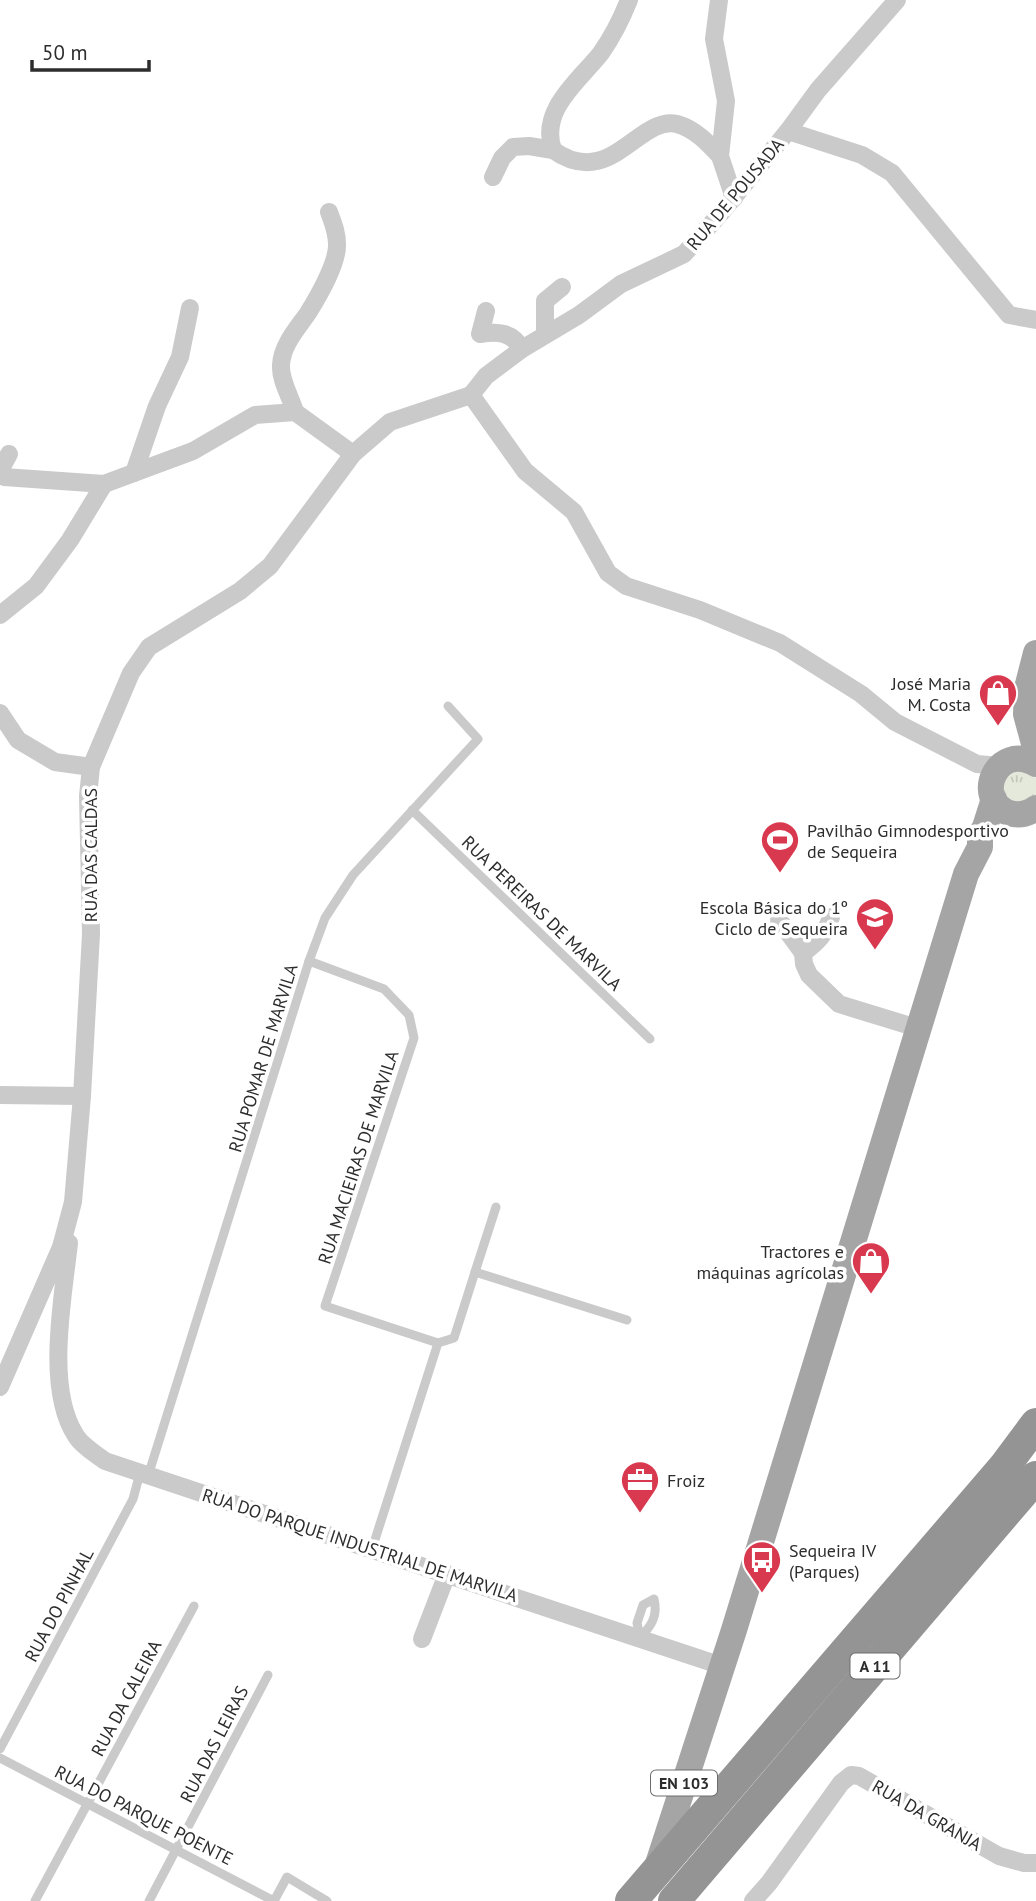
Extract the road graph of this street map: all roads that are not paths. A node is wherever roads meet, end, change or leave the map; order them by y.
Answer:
1 (629, 0) edge
2 (719, 0) edge
3 (897, 0) edge
4 (788, 131) junction
5 (553, 150) junction
6 (720, 156) junction
7 (493, 177) dead end
8 (734, 198) junction
9 (329, 212) dead end
10 (562, 287) dead end
11 (190, 308) dead end
12 (486, 311) dead end
13 (1036, 320) edge
14 (545, 334) junction
15 (522, 349) junction
16 (471, 396) junction
17 (295, 412) junction
18 (9, 454) dead end
19 (353, 454) junction
20 (134, 473) junction
21 (104, 484) junction
22 (0, 615) edge
23 (1036, 653) edge
24 (448, 706) dead end
25 (0, 713) edge
26 (1026, 713) junction
27 (1036, 751) edge
28 (1036, 764) edge
29 (91, 767) junction
30 (994, 774) junction
31 (412, 810) junction
32 (1028, 811) edge
33 (980, 847) junction
34 (831, 917) dead end
35 (779, 920) dead end
36 (803, 953) junction
37 (309, 961) junction
38 (917, 1028) junction
39 (649, 1038) dead end
40 (0, 1095) edge
41 (82, 1096) junction
42 (73, 1202) junction
43 (496, 1207) dead end
44 (475, 1272) junction
45 (65, 1287) junction
46 (41, 1296) junction
47 (63, 1308) junction
48 (627, 1320) dead end
49 (438, 1343) junction
50 (59, 1366) joint
51 (0, 1387) edge
52 (1036, 1424) edge
53 (144, 1474) junction
54 (1036, 1477) edge
55 (372, 1549) junction
56 (447, 1574) junction
57 (194, 1606) dead end
58 (422, 1639) dead end
59 (722, 1666) junction
60 (268, 1675) dead end
61 (0, 1749) edge
62 (0, 1758) edge
63 (87, 1804) junction
64 (177, 1850) junction
65 (1036, 1863) edge
66 (35, 1901) edge
67 (149, 1901) edge
68 (274, 1901) edge
69 (327, 1901) edge
70 (631, 1901) edge
71 (646, 1901) edge
72 (674, 1901) edge
73 (753, 1901) edge

1 - 5 street
2 - 6 street
3 - 4 street, RUA DE POUSADA
4 - 8 street, RUA DE POUSADA
4 - 13 street
5 - 6 street
5 - 7 street
6 - 8 street
8 - 14 street, RUA DE POUSADA
9 - 17 street
10 - 14 street
11 - 20 street
12 - 15 street
14 - 15 street, RUA DE POUSADA
15 - 16 street, RUA DE POUSADA
16 - 19 street, RUA DAS CALDAS
16 - 30 street
17 - 19 street
17 - 20 street
18 - 21 street
19 - 29 street, RUA DAS CALDAS
20 - 21 street
21 - 22 street
23 - 26 main road, EN 103
24 - 31 lane, RUA POMAR DE MARVILA
25 - 29 street
26 - 27 main road, EN 103
26 - 30 main road, EN 103
28 - 30 main road
29 - 41 street, RUA DAS CALDAS
30 - 32 main road, EN 103
30 - 33 main road, EN 103
31 - 37 lane, RUA POMAR DE MARVILA
31 - 39 lane, RUA PEREIRAS DE MARVILA
32 - 33 main road, EN 103
33 - 38 main road, EN 103
34 - 36 street
35 - 36 street
36 - 38 street
37 - 49 lane, RUA MACIEIRAS DE MARVILA
37 - 53 lane, RUA POMAR DE MARVILA
38 - 59 main road, EN 103
40 - 41 street
41 - 42 street, RUA DAS CALDAS
42 - 45 street, RUA DAS CALDAS
42 - 46 street, RUA DAS CALDAS
43 - 44 lane
44 - 48 lane
44 - 49 lane
45 - 46 street
45 - 47 street, RUA DAS CALDAS
46 - 47 street
46 - 51 street, RUA DAS CALDAS
47 - 50 street, RUA DAS CALDAS
49 - 55 lane
50 - 53 street, RUA DO PARQUE INDUSTRIAL DE MARVILA
52 - 70 highway, A 11
53 - 55 street, RUA DO PARQUE INDUSTRIAL DE MARVILA
53 - 61 lane, RUA DO PINHAL
54 - 72 highway, A 11
55 - 56 street, RUA DO PARQUE INDUSTRIAL DE MARVILA
56 - 58 street
56 - 59 street, RUA DO PARQUE INDUSTRIAL DE MARVILA
57 - 63 lane, RUA DA CALEIRA
59 - 71 main road, EN 103
60 - 64 lane, RUA DAS LEIRAS
62 - 63 lane, RUA DO PARQUE POENTE
63 - 64 lane, RUA DO PARQUE POENTE
63 - 66 lane, RUA DA CALEIRA
64 - 67 lane, RUA DAS LEIRAS
64 - 68 lane, RUA DO PARQUE POENTE
65 - 73 street, RUA DA GRANJA
68 - 69 lane, RUA DO PARQUE POENTE

